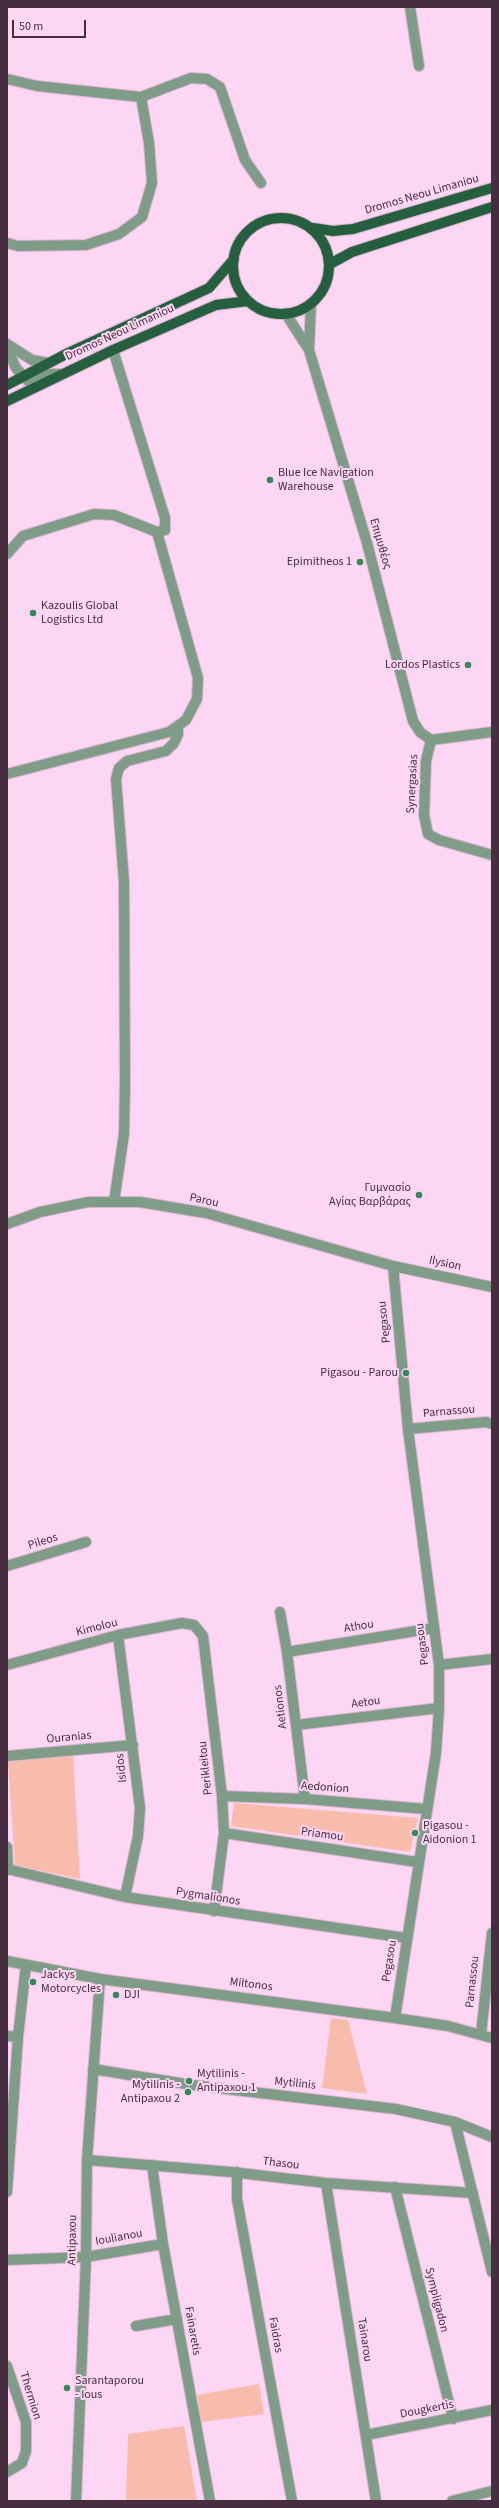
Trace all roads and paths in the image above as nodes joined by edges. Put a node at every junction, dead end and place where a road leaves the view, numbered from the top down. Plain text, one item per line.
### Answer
1 (410, 7) edge
2 (419, 66) dead end
3 (7, 79) edge
4 (141, 97) junction
5 (261, 182) dead end
6 (492, 188) edge
7 (492, 207) edge
8 (312, 228) junction
9 (7, 243) edge
10 (234, 260) junction
11 (330, 264) junction
12 (248, 301) junction
13 (311, 304) junction
14 (286, 314) junction
15 (8, 345) edge
16 (113, 350) junction
17 (309, 350) junction
18 (49, 363) junction
19 (62, 374) junction
20 (22, 377) junction
21 (7, 385) edge
22 (7, 401) edge
23 (157, 532) junction
24 (7, 554) edge
25 (178, 726) junction
26 (492, 732) edge
27 (431, 740) junction
28 (7, 774) edge
29 (492, 855) edge
30 (114, 1202) junction
31 (7, 1224) edge
32 (393, 1266) junction
33 (492, 1287) edge
34 (492, 1424) edge
35 (408, 1428) junction
36 (86, 1542) dead end
37 (7, 1566) edge
38 (280, 1612) dead end
39 (194, 1625) joint
40 (434, 1628) junction
41 (118, 1635) junction
42 (287, 1652) junction
43 (492, 1658) edge
44 (7, 1665) edge
45 (439, 1665) junction
46 (439, 1708) junction
47 (296, 1724) junction
48 (133, 1744) junction
49 (7, 1756) edge
50 (222, 1796) junction
51 (305, 1799) junction
52 (426, 1809) junction
53 (224, 1833) junction
54 (7, 1846) edge
55 (417, 1862) junction
56 (8, 1870) edge
57 (125, 1897) junction
58 (214, 1911) junction
59 (492, 1933) edge
60 (406, 1938) junction
61 (490, 1959) edge
62 (7, 1961) edge
63 (26, 1966) junction
64 (100, 1979) junction
65 (395, 2018) junction
66 (481, 2034) junction
67 (7, 2036) edge
68 (18, 2037) junction
69 (492, 2038) edge
70 (92, 2070) junction
71 (455, 2122) junction
72 (492, 2137) edge
73 (87, 2160) junction
74 (152, 2165) junction
75 (237, 2172) junction
76 (326, 2183) junction
77 (395, 2187) junction
78 (7, 2192) edge
79 (473, 2193) junction
80 (163, 2244) junction
81 (86, 2257) junction
82 (7, 2260) edge
83 (492, 2272) edge
84 (177, 2319) junction
85 (136, 2326) dead end
86 (7, 2366) edge
87 (492, 2410) edge
88 (453, 2419) junction
89 (366, 2435) junction
90 (7, 2472) edge
91 (492, 2491) edge
92 (76, 2501) edge
93 (210, 2501) edge
94 (292, 2501) edge
95 (376, 2501) edge
96 (452, 2501) edge

1 - 2 street
3 - 4 street
4 - 5 street
4 - 9 street
6 - 8 main road, Dromos Neou Limaniou
7 - 11 main road
8 - 10 main road
8 - 11 main road
10 - 12 main road
10 - 18 main road, Dromos Neou Limaniou
11 - 13 main road
12 - 14 main road
12 - 16 main road, Dromos Neou Limaniou
13 - 14 main road
13 - 17 street
14 - 17 street
15 - 18 street
15 - 20 street
16 - 19 main road, Dromos Neou Limaniou
16 - 23 street
17 - 27 street, Επιμυθέος
18 - 20 main road, Dromos Neou Limaniou
19 - 20 street
19 - 22 main road, Dromos Neou Limaniou
20 - 21 main road, Dromos Neou Limaniou
23 - 24 street
23 - 25 street
25 - 28 street
25 - 30 street
26 - 27 street
27 - 29 street, Synergasias
30 - 31 street, Parou
30 - 32 street, Parou
32 - 33 street, Ilysion
32 - 35 street, Pegasou
34 - 35 street, Parnassou
35 - 40 street, Pegasou
36 - 37 street, Pileos
38 - 42 street, Aetionos
39 - 41 street, Kimolou
39 - 50 street, Perikleitou
40 - 42 street, Athou
40 - 45 street, Pegasou
41 - 44 street, Kimolou
41 - 48 street, Isidos
42 - 47 street, Aetionos
43 - 45 street
45 - 46 street, Pegasou
46 - 47 street, Aetou
46 - 52 street, Pegasou
47 - 51 street, Aetionos
48 - 49 street, Ouranias
48 - 57 street, Isidos
50 - 51 street, Aedonion
50 - 53 street, Perikleitou
51 - 52 street, Aedonion
52 - 55 street, Pegasou
53 - 55 street, Priamou
53 - 58 street, Perikleitou
54 - 56 street
55 - 60 street, Pegasou
56 - 57 street, Pygmalionos
57 - 58 street, Pygmalionos
58 - 60 street, Pygmalionos
59 - 61 street, Parnassou
60 - 65 street, Pegasou
61 - 66 street, Parnassou
62 - 63 street, Miltonos
63 - 64 street, Miltonos
63 - 68 street
64 - 65 street, Miltonos
64 - 70 street, Antipaxou
65 - 66 street, Miltonos
66 - 69 street, Miltonos
67 - 68 street
68 - 78 street
70 - 71 street, Mytilinis
70 - 73 street, Antipaxou
71 - 72 street, Mytilinis
71 - 79 street
73 - 74 street, Thasou
73 - 81 street, Antipaxou
74 - 75 street, Thasou
74 - 80 street, Fainaretis
75 - 76 street, Thasou
75 - 94 street, Faidras
76 - 77 street, Thasou
76 - 89 street, Tainarou
77 - 79 street, Thasou
77 - 88 street, Sympligadon
79 - 83 street
80 - 81 street, Ioulianou
80 - 84 street, Fainaretis
81 - 82 street, Ioulianou
81 - 92 street, Antipaxou
84 - 85 street
84 - 93 street, Fainaretis
86 - 90 street, Thermion
87 - 88 street, Dougkertis
88 - 89 street, Dougkertis
89 - 95 street, Tainarou
91 - 96 street

